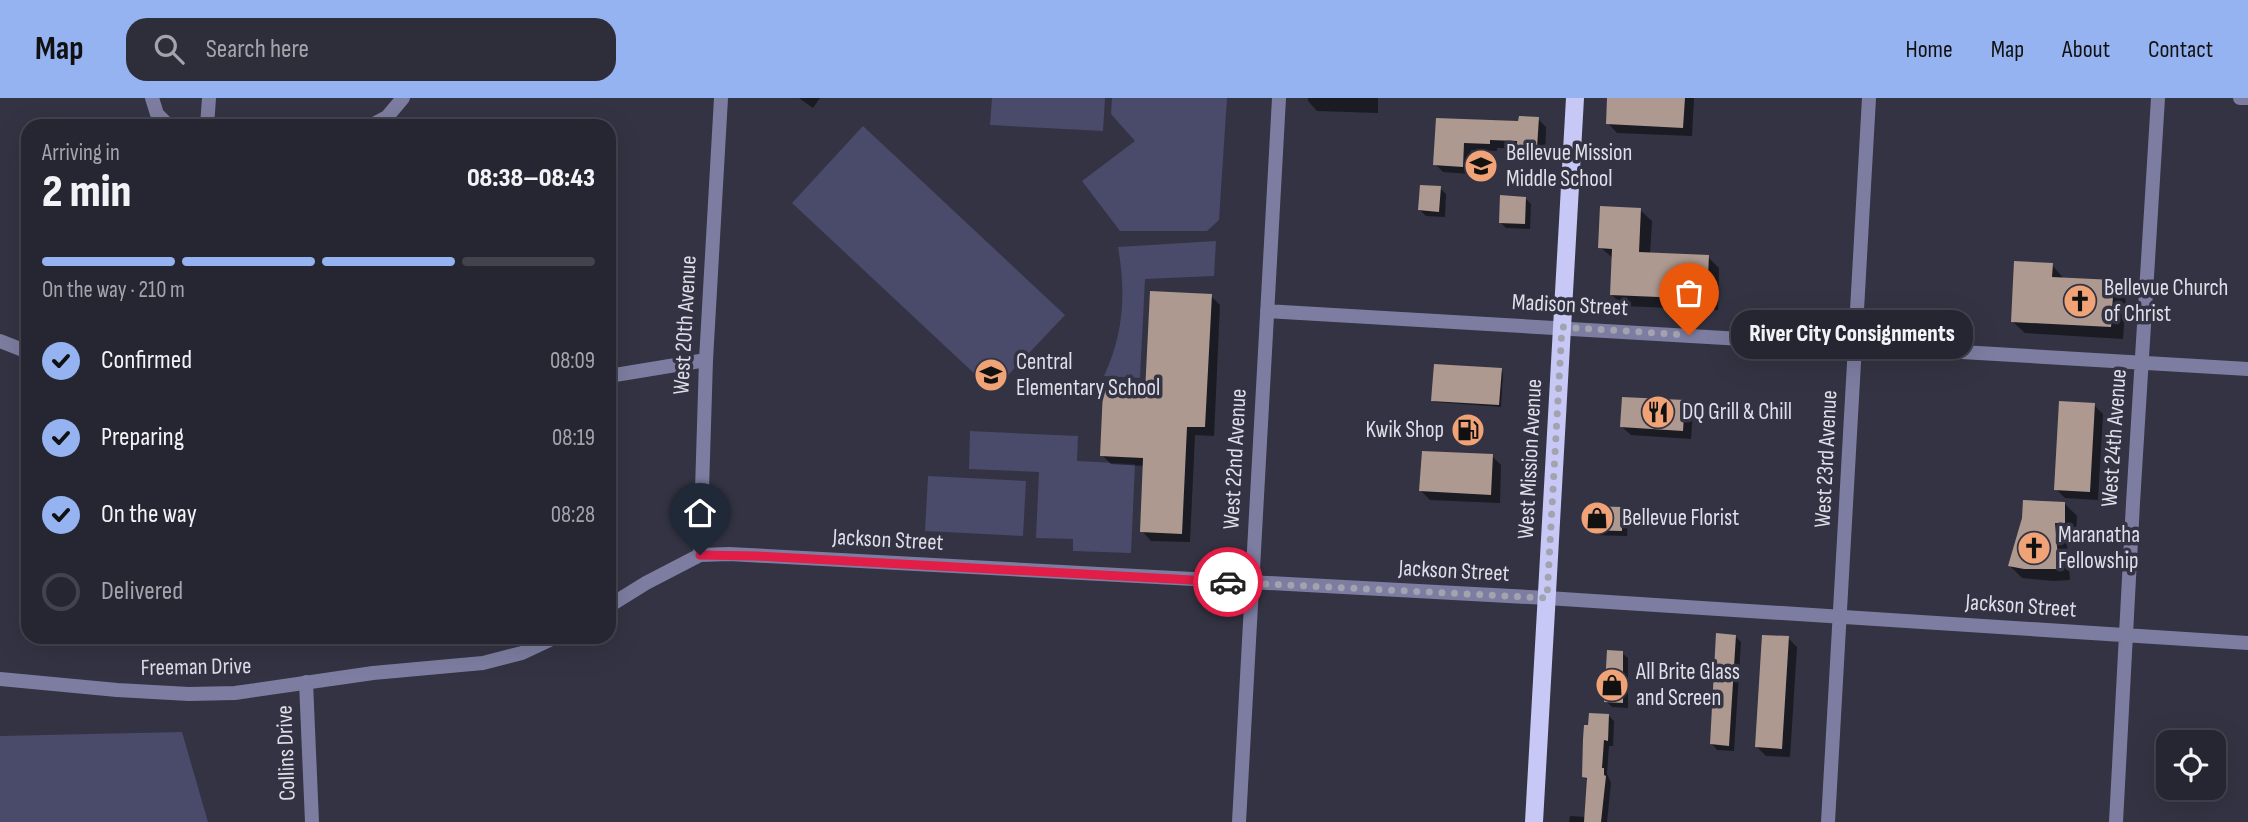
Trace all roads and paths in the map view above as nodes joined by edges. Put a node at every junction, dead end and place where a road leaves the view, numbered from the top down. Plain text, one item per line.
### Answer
1 (152, 98) edge
2 (209, 98) edge
3 (403, 98) edge
4 (721, 98) edge
5 (1279, 98) edge
6 (1575, 98) edge
7 (1869, 98) edge
8 (2158, 98) edge
9 (2240, 98) edge
10 (2248, 99) edge
11 (162, 119) edge
12 (208, 119) edge
13 (383, 119) edge
14 (1267, 311) junction
15 (1562, 327) junction
16 (0, 341) edge
17 (1856, 344) junction
18 (21, 349) edge
19 (706, 360) junction
20 (2142, 362) junction
21 (2248, 369) edge
22 (616, 375) edge
23 (700, 555) junction
24 (1251, 583) junction
25 (1547, 598) junction
26 (616, 602) edge
27 (1839, 617) junction
28 (2126, 637) junction
29 (2248, 643) edge
30 (541, 644) edge
31 (0, 679) edge
32 (306, 682) junction
33 (312, 822) edge
34 (1239, 822) edge
35 (1534, 822) edge
36 (1828, 822) edge
37 (2116, 822) edge

1 - 11 street
2 - 12 street
3 - 13 street
4 - 19 street, West 20th Avenue
5 - 14 street, West 22nd Avenue
6 - 15 main road, West Mission Avenue
7 - 17 street, West 23rd Avenue
8 - 20 street, West 24th Avenue
9 - 10 street
14 - 15 street, Madison Street
14 - 24 street, West 22nd Avenue
15 - 17 street, Madison Street
15 - 25 main road, West Mission Avenue
16 - 18 street
17 - 20 street, Madison Street
17 - 27 street, West 23rd Avenue
19 - 22 street
19 - 23 street, West 20th Avenue
20 - 21 street, Madison Street
20 - 28 street, West 24th Avenue
23 - 24 street, Jackson Street
23 - 26 street
24 - 25 street, Jackson Street
24 - 34 street, West 22nd Avenue
25 - 27 street, Jackson Street
25 - 35 main road, West Mission Avenue
27 - 28 street, Jackson Street
27 - 36 street, West 23rd Avenue
28 - 29 street, Jackson Street
28 - 37 street, West 24th Avenue
30 - 32 street, Freeman Drive
31 - 32 street, Freeman Drive
32 - 33 street, Collins Drive

